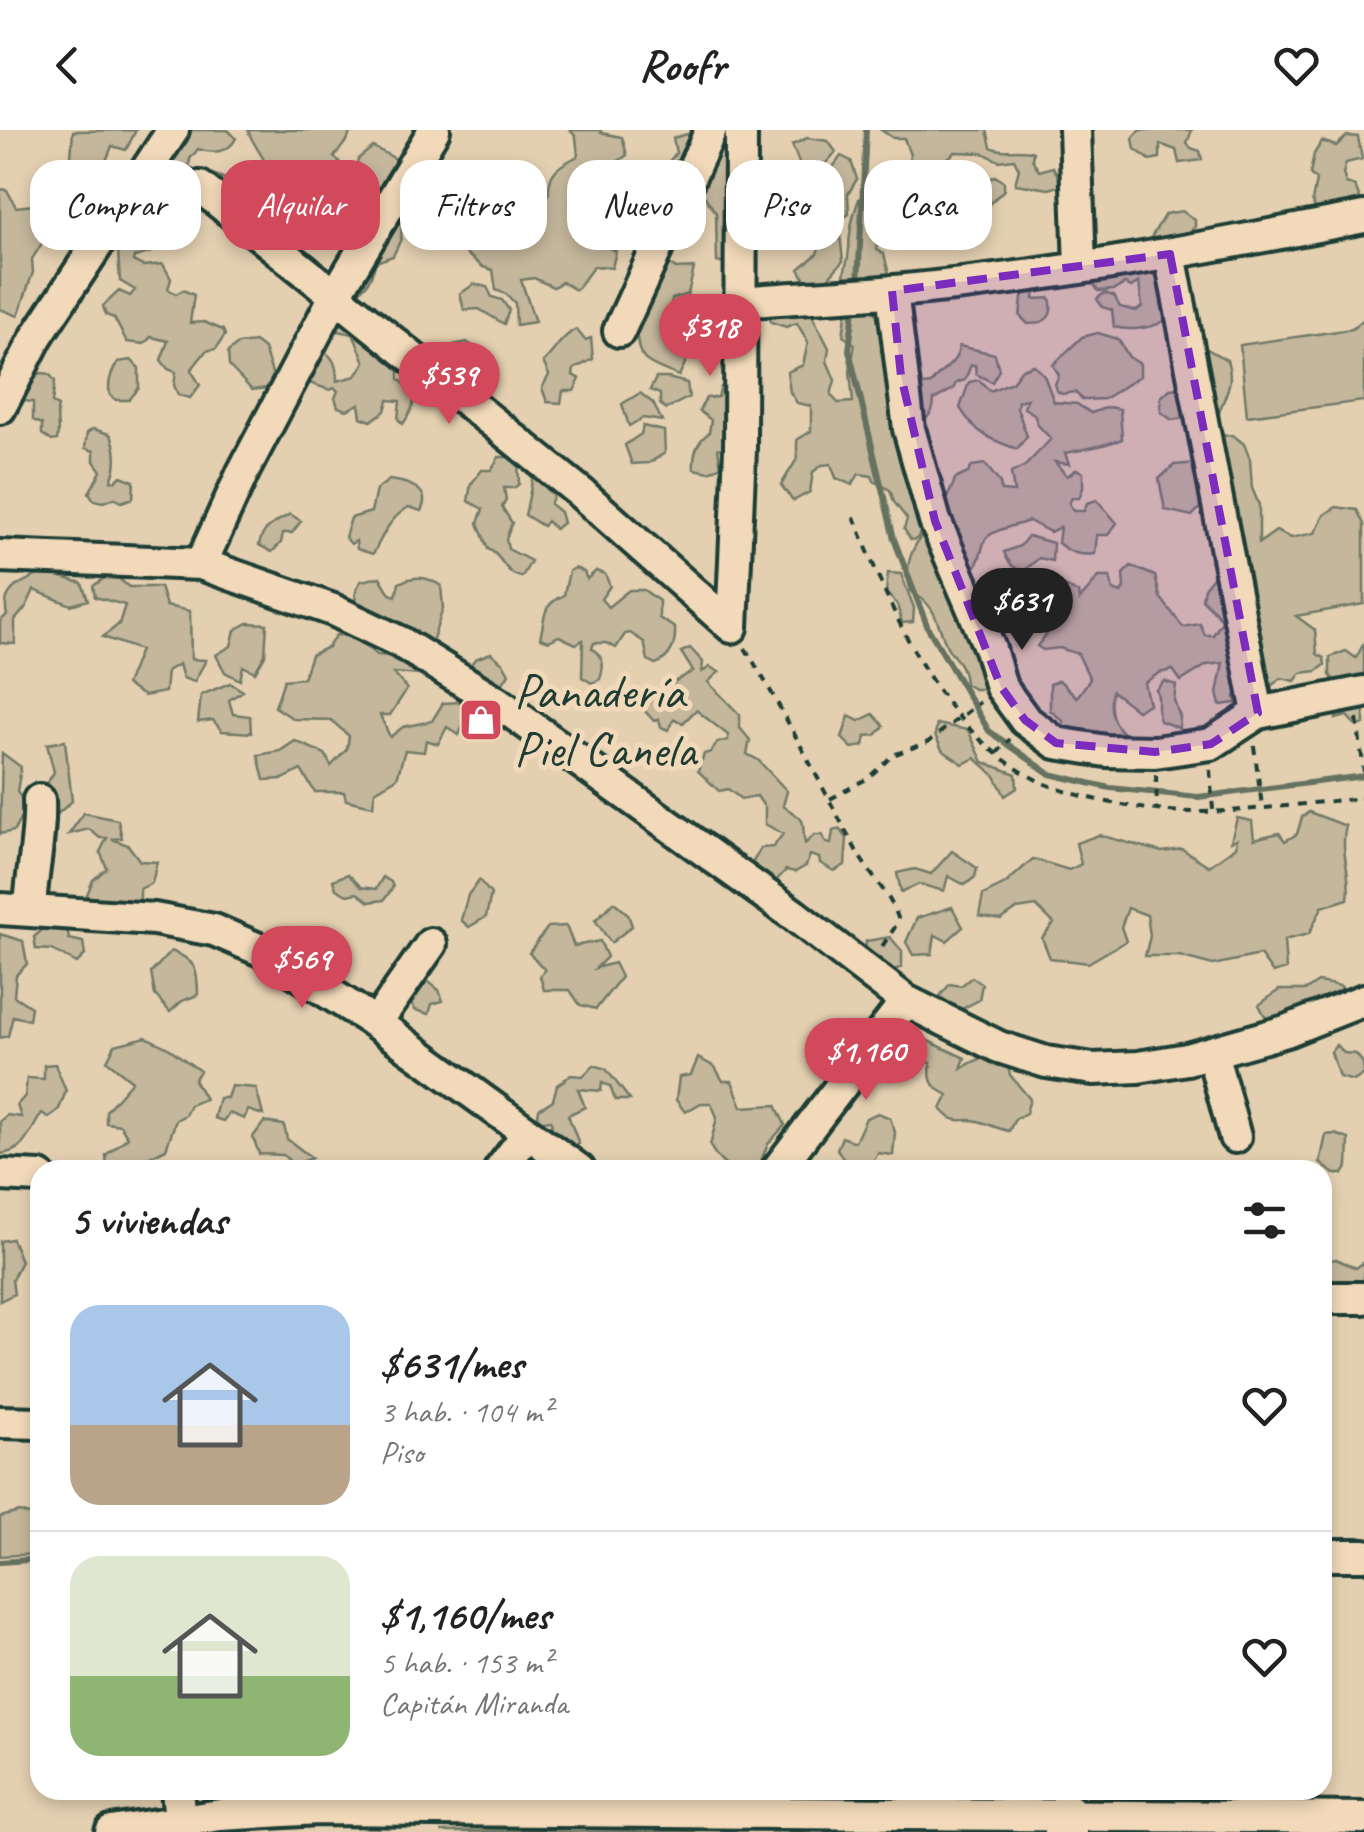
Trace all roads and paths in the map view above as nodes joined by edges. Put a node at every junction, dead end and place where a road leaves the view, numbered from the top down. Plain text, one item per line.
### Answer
1 (173, 130) edge
2 (434, 130) edge
3 (711, 130) edge
4 (741, 130) edge
5 (1074, 130) edge
6 (201, 189) edge
7 (1364, 217) edge
8 (1170, 254) junction
9 (1080, 267) junction
10 (882, 292) junction
11 (335, 296) junction
12 (742, 302) junction
13 (619, 331) dead end
14 (0, 408) edge
15 (854, 517) dead end
16 (0, 556) edge
17 (201, 564) junction
18 (732, 626) junction
19 (987, 698) dead end
20 (1360, 706) edge
21 (1258, 713) junction
22 (962, 718) junction
23 (1003, 747) dead end
24 (1256, 752) dead end
25 (996, 754) junction
26 (1210, 771) dead end
27 (1156, 772) dead end
28 (1364, 772) edge
29 (1364, 798) edge
30 (830, 799) junction
31 (39, 800) dead end
32 (1262, 807) junction
33 (1157, 810) junction
34 (1213, 810) junction
35 (15, 910) edge
36 (431, 944) dead end
37 (865, 969) junction
38 (906, 1000) junction
39 (1364, 1000) edge
40 (376, 1023) junction
41 (1212, 1052) junction
42 (528, 1133) junction
43 (1235, 1136) dead end
44 (508, 1160) edge
45 (566, 1160) edge
46 (785, 1160) edge
47 (0, 1175) edge
48 (30, 1176) edge
49 (1332, 1298) edge
50 (1364, 1298) edge
51 (0, 1422) edge
52 (30, 1423) edge
53 (1332, 1555) edge
54 (1364, 1555) edge
55 (178, 1800) edge
56 (308, 1800) edge
57 (428, 1800) edge
58 (726, 1816) edge
59 (1364, 1818) edge
60 (180, 1821) junction
61 (1066, 1824) edge
62 (111, 1832) edge

1 - 14 street
2 - 11 street
3 - 13 street
4 - 12 street
5 - 9 street
6 - 11 street
7 - 8 street
8 - 9 street
8 - 21 street
9 - 10 street
10 - 12 street
10 - 21 street
11 - 17 street
11 - 18 street
12 - 18 street
15 - 22 path
16 - 17 street
17 - 37 street
18 - 30 path
19 - 22 path
20 - 21 street
20 - 28 path
22 - 25 path
22 - 30 path
23 - 25 path
24 - 32 path
25 - 33 path
26 - 34 path
27 - 33 path
29 - 32 path
30 - 37 path
31 - 35 street
32 - 34 path
33 - 34 path
35 - 40 street
36 - 40 street
37 - 38 street
38 - 41 street
38 - 46 street
39 - 41 street
40 - 42 street
41 - 43 street
42 - 44 street
42 - 45 street
47 - 48 street
49 - 50 street
51 - 52 street
53 - 54 street
55 - 60 street
56 - 60 street
57 - 58 street
58 - 61 street
59 - 61 street
60 - 62 street

